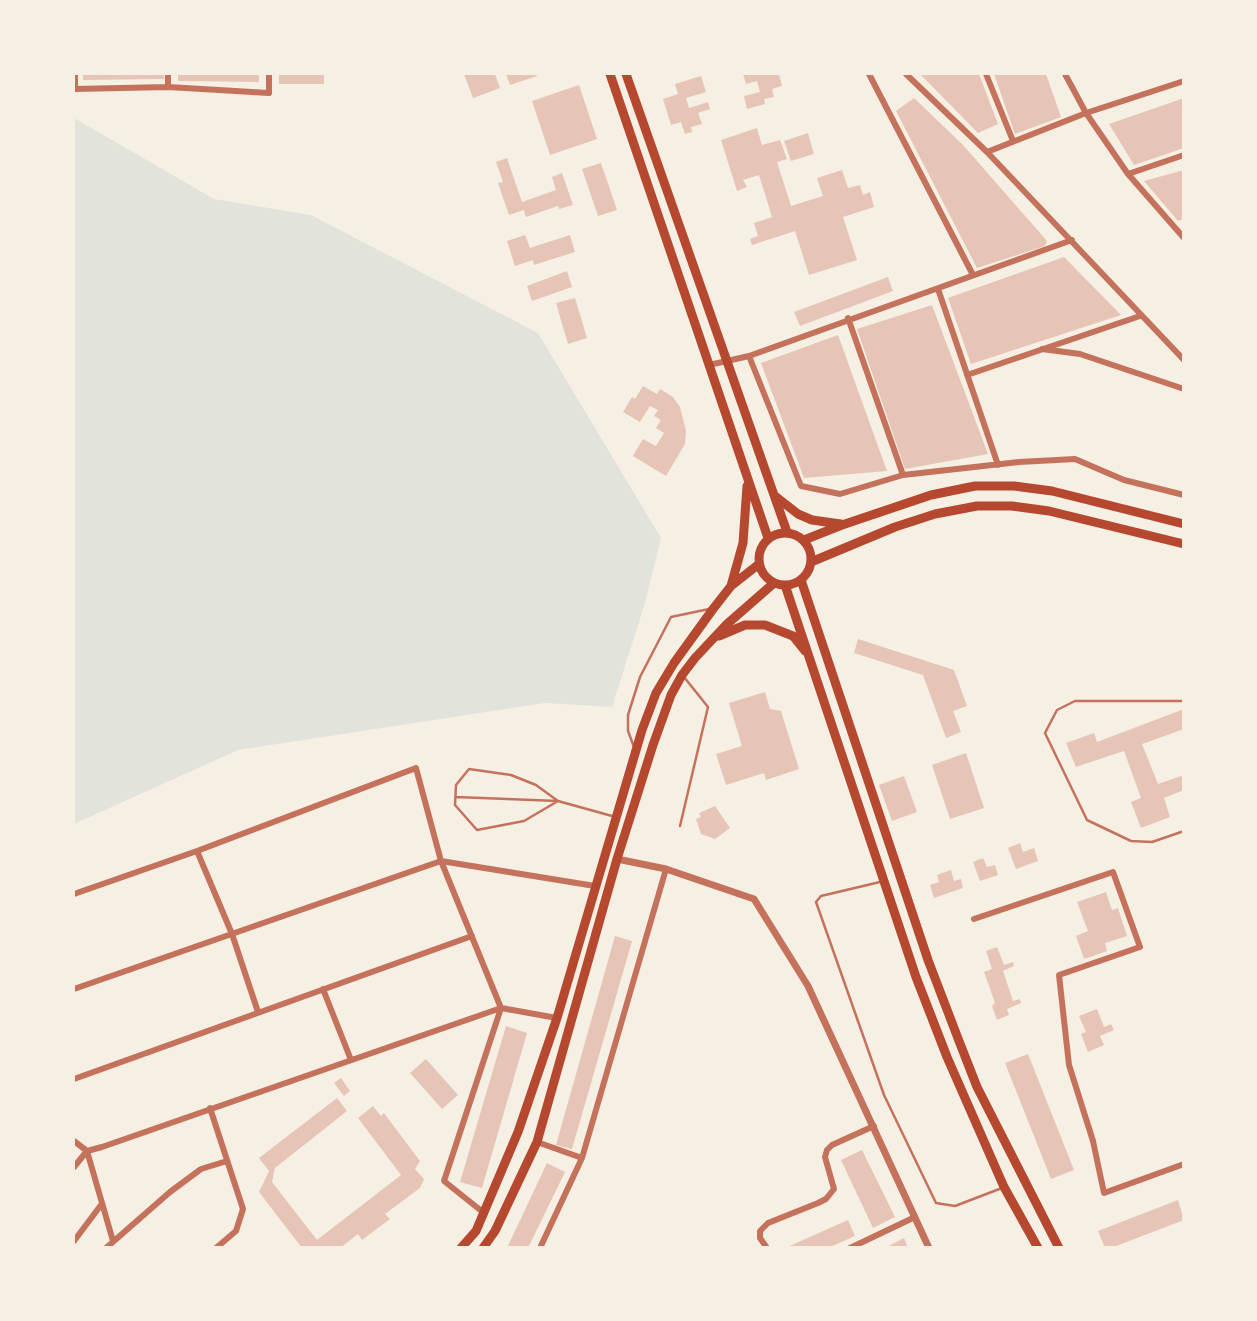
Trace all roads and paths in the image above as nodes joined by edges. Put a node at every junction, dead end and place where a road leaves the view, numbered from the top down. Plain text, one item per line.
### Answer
1 (75, 74) edge
2 (168, 74) edge
3 (269, 74) edge
4 (610, 74) edge
5 (626, 74) edge
6 (869, 74) edge
7 (906, 74) edge
8 (986, 74) edge
9 (1065, 74) edge
10 (1184, 81) edge
11 (168, 87) junction
12 (1086, 113) junction
13 (1013, 141) junction
14 (987, 152) junction
15 (1184, 155) edge
16 (1128, 174) junction
17 (1184, 225) edge
18 (1175, 228) junction
19 (1184, 238) edge
20 (1072, 240) junction
21 (973, 275) junction
22 (938, 289) junction
23 (1140, 316) junction
24 (848, 318) junction
25 (1040, 349) junction
26 (748, 356) junction
27 (1184, 360) edge
28 (725, 361) junction
29 (709, 365) junction
30 (967, 375) junction
31 (1184, 390) edge
32 (998, 465) junction
33 (903, 475) junction
34 (747, 477) junction
35 (774, 495) junction
36 (1184, 495) edge
37 (1184, 524) edge
38 (842, 525) junction
39 (787, 532) junction
40 (768, 538) junction
41 (804, 540) junction
42 (1184, 544) edge
43 (811, 562) junction
44 (759, 564) junction
45 (801, 580) junction
46 (774, 583) junction
47 (785, 585) junction
48 (731, 586) junction
49 (713, 609) junction
50 (717, 637) junction
51 (811, 658) junction
52 (682, 675) junction
53 (1184, 701) edge
54 (636, 751) junction
55 (455, 797) junction
56 (558, 800) junction
57 (617, 817) junction
58 (680, 826) dead end
59 (1184, 831) edge
60 (197, 851) junction
61 (617, 859) junction
62 (441, 860) junction
63 (666, 869) junction
64 (883, 881) junction
65 (595, 886) junction
66 (74, 894) edge
67 (974, 919) dead end
68 (232, 933) junction
69 (472, 936) junction
70 (74, 989) edge
71 (323, 989) junction
72 (501, 1007) junction
73 (258, 1012) junction
74 (557, 1018) junction
75 (351, 1060) junction
76 (74, 1079) edge
77 (211, 1108) junction
78 (874, 1126) junction
79 (74, 1141) edge
80 (537, 1142) junction
81 (88, 1151) junction
82 (582, 1158) junction
83 (227, 1161) junction
84 (1184, 1164) edge
85 (74, 1167) edge
86 (1004, 1187) junction
87 (101, 1205) junction
88 (484, 1213) junction
89 (915, 1217) junction
90 (74, 1241) edge
91 (113, 1241) junction
92 (106, 1248) edge
93 (216, 1248) edge
94 (461, 1248) edge
95 (483, 1248) edge
96 (540, 1248) edge
97 (767, 1248) edge
98 (850, 1248) edge
99 (929, 1248) edge
100 (1038, 1248) edge
101 (1059, 1248) edge

1 - 11 street
2 - 11 street
3 - 11 street
4 - 29 main road
5 - 28 main road
6 - 21 street
7 - 14 street
8 - 13 street
9 - 12 street
10 - 12 street
12 - 13 street
12 - 16 street
13 - 14 street
14 - 20 street
15 - 16 street
16 - 18 street
17 - 18 street
18 - 19 street
20 - 21 street
20 - 23 street
21 - 22 street
22 - 24 street
22 - 30 street
23 - 25 street
23 - 27 street
24 - 26 street
24 - 33 street
25 - 30 street
25 - 31 street
26 - 28 street
26 - 33 street
28 - 29 street
28 - 35 main road
29 - 34 main road
30 - 32 street
32 - 33 street
32 - 36 street
34 - 40 main road
34 - 48 main road
35 - 38 main road
35 - 39 main road
37 - 38 main road
38 - 41 main road
39 - 40 main road
39 - 41 main road
40 - 44 main road
41 - 43 main road
42 - 43 main road
43 - 45 main road
44 - 46 main road
44 - 48 main road
45 - 47 main road
45 - 101 main road
46 - 47 main road
46 - 50 main road
47 - 51 main road
48 - 49 main road
49 - 54 main road
49 - 54 lane
50 - 51 main road
50 - 52 main road
51 - 64 main road
52 - 58 lane
52 - 61 main road
53 - 59 lane
54 - 57 main road
55 - 56 lane
55 - 56 lane
55 - 56 lane
56 - 57 lane
57 - 65 main road
60 - 62 street
60 - 66 street
60 - 68 street
61 - 63 street
61 - 80 main road
62 - 65 street
62 - 68 street
62 - 69 street
63 - 78 street
63 - 82 street
64 - 86 main road
64 - 86 lane
65 - 74 main road
67 - 84 street
68 - 70 street
68 - 73 street
69 - 71 street
69 - 72 street
71 - 73 street
71 - 75 street
72 - 74 street
72 - 75 street
72 - 88 street
73 - 76 street
74 - 88 main road
75 - 77 street
77 - 81 street
77 - 83 street
78 - 89 street
78 - 97 street
79 - 81 street
80 - 82 street
80 - 95 main road
81 - 85 street
81 - 87 street
82 - 96 street
83 - 91 street
83 - 93 street
86 - 100 main road
87 - 90 street
87 - 91 street
88 - 94 main road
89 - 98 street
89 - 99 street
91 - 92 street

